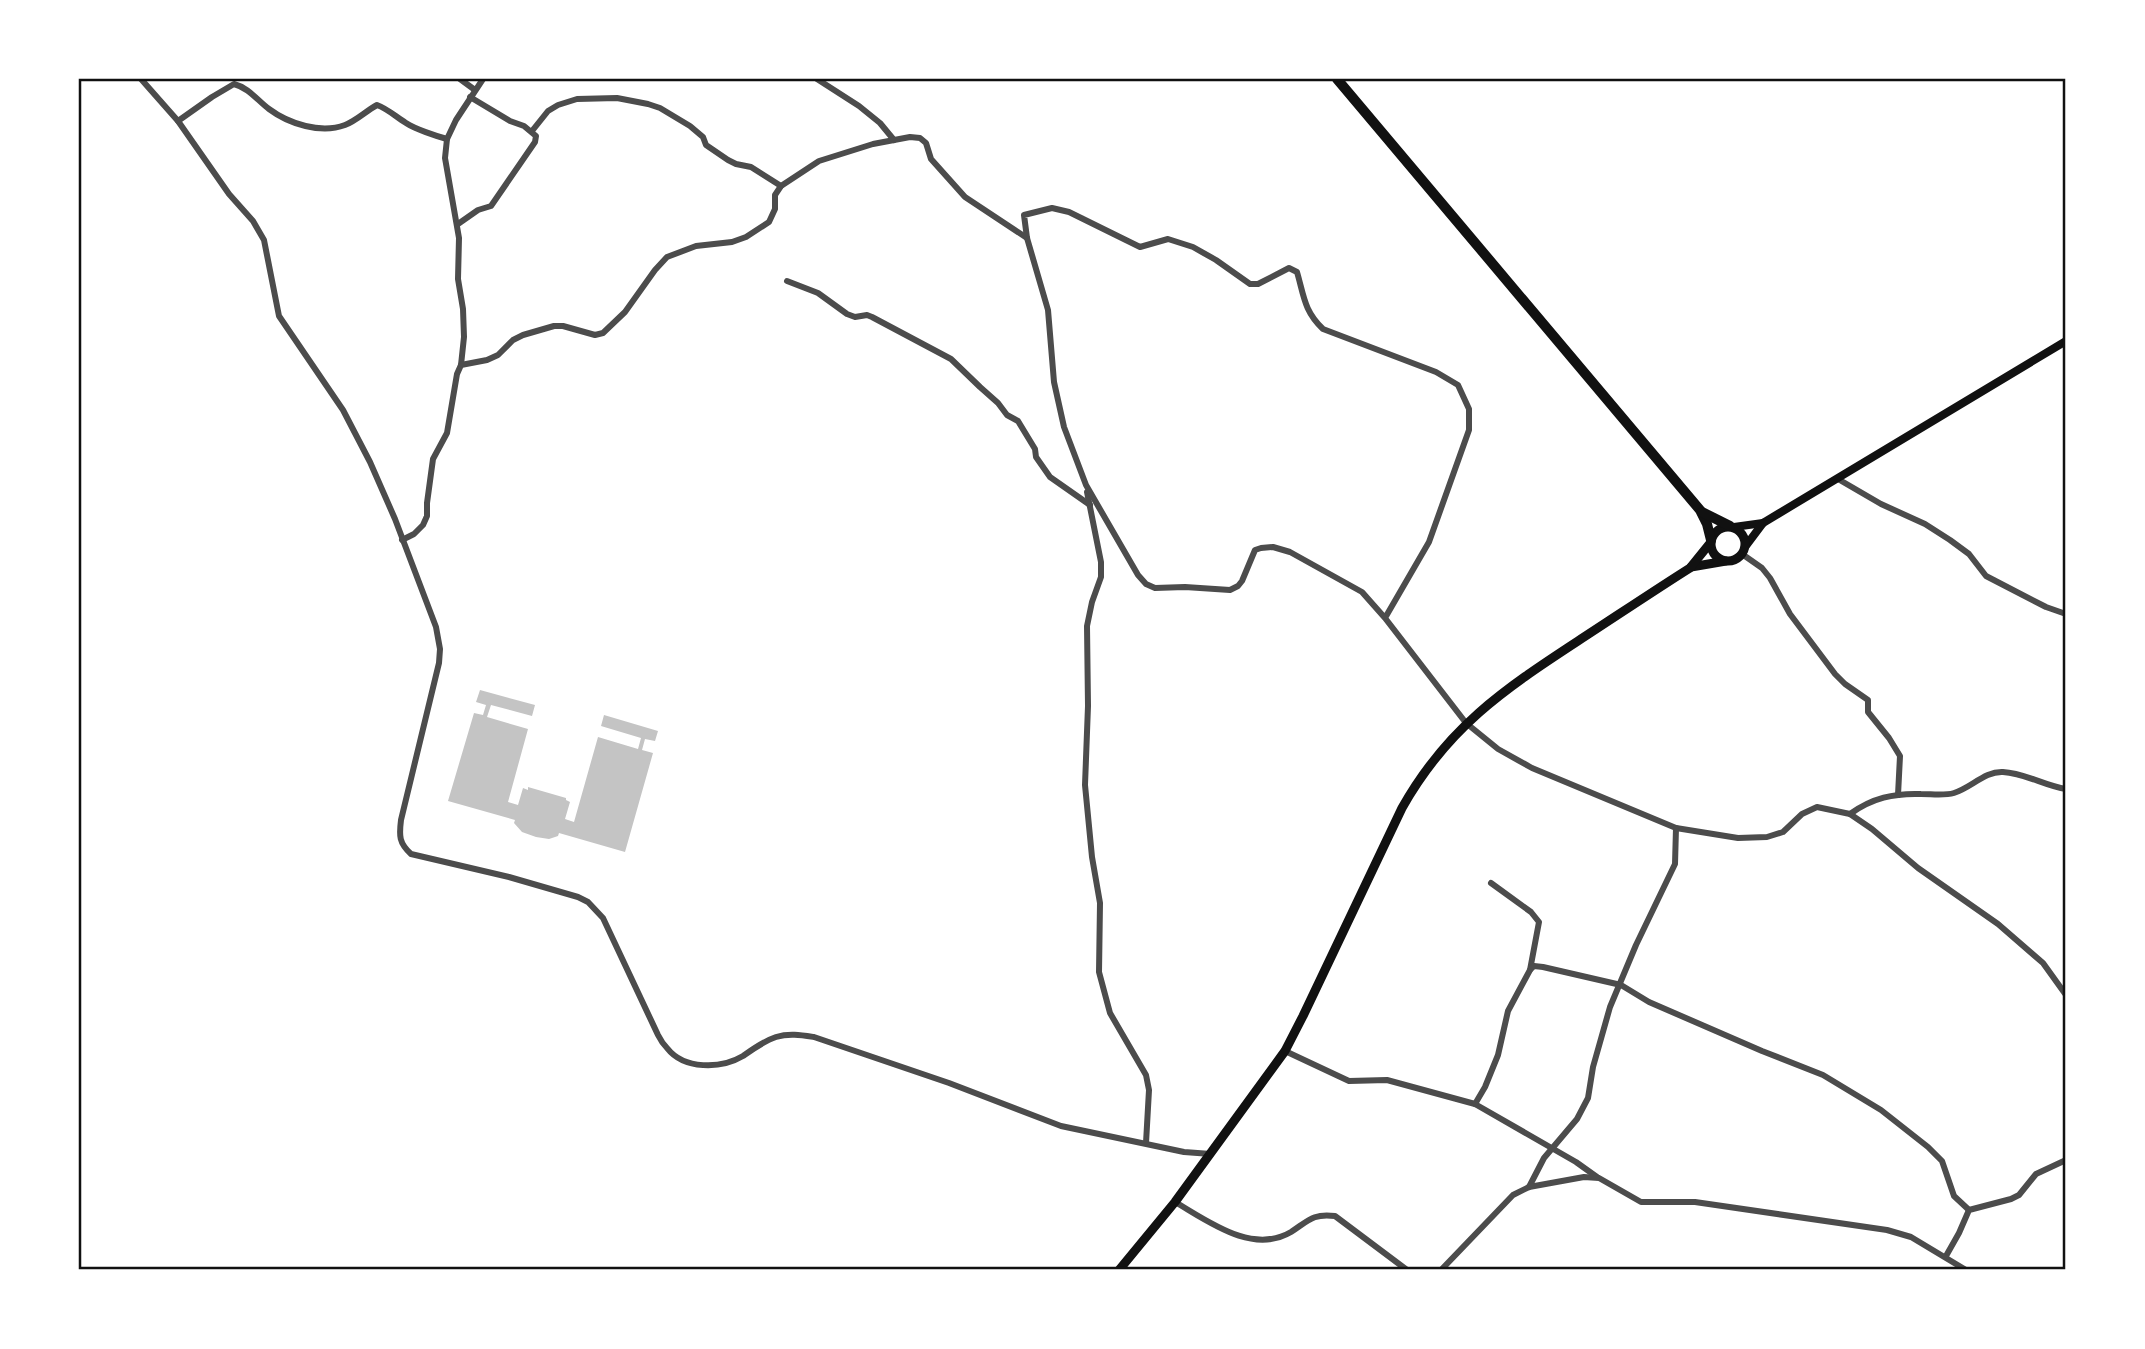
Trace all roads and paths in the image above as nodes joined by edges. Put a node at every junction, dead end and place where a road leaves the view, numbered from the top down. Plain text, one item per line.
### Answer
1 (141, 79) edge
2 (230, 79) edge
3 (460, 79) edge
4 (483, 79) edge
5 (817, 79) edge
6 (1337, 79) edge
7 (229, 87) junction
8 (475, 90) junction
9 (470, 97) junction
10 (178, 121) junction
11 (533, 131) junction
12 (447, 139) junction
13 (894, 140) junction
14 (781, 187) junction
15 (458, 224) junction
16 (1027, 238) junction
17 (787, 281) dead end
18 (2066, 341) edge
19 (461, 365) junction
20 (1838, 479) junction
21 (1086, 485) junction
22 (1090, 505) junction
23 (1700, 510) junction
24 (1763, 523) junction
25 (1732, 527) junction
26 (402, 540) junction
27 (1711, 541) junction
28 (1743, 551) junction
29 (1726, 561) junction
30 (1690, 568) junction
31 (2066, 614) edge
32 (1385, 618) junction
33 (1466, 723) junction
34 (2066, 789) edge
35 (1898, 794) junction
36 (1850, 814) junction
37 (1676, 828) junction
38 (1491, 883) dead end
39 (1530, 970) junction
40 (1620, 985) junction
41 (2066, 995) edge
42 (1285, 1051) junction
43 (1475, 1104) junction
44 (1146, 1143) junction
45 (1551, 1148) junction
46 (1211, 1154) junction
47 (2066, 1160) edge
48 (1599, 1178) junction
49 (1529, 1187) junction
50 (1175, 1202) junction
51 (1969, 1210) junction
52 (1946, 1256) junction
53 (1119, 1270) edge
54 (1407, 1270) edge
55 (1441, 1270) edge
56 (1966, 1270) edge

1 - 10 street
2 - 7 street
3 - 8 street
4 - 8 street
5 - 13 street
6 - 23 highway
7 - 10 street
7 - 12 street
8 - 9 street
9 - 11 street
9 - 12 street
10 - 26 street
11 - 14 street
11 - 15 street
12 - 15 street
13 - 14 street
13 - 16 street
14 - 19 street
15 - 19 street
16 - 21 street
16 - 32 street
17 - 22 street
18 - 20 main road
19 - 26 street
20 - 24 main road
20 - 31 street
21 - 22 street
21 - 32 street
22 - 44 street
23 - 25 highway
23 - 27 highway
24 - 25 main road
24 - 28 main road
25 - 27 main road
25 - 28 main road
26 - 44 street
27 - 29 main road
27 - 30 main road
28 - 29 main road
28 - 35 street
29 - 30 main road
30 - 33 main road
32 - 33 street
33 - 37 street
33 - 42 main road
34 - 35 street
35 - 36 street
36 - 37 street
36 - 41 street
37 - 40 street
38 - 39 street
39 - 40 street
39 - 43 street
40 - 45 street
40 - 51 street
42 - 43 street
42 - 46 main road
43 - 45 street
44 - 46 street
45 - 48 street
45 - 49 street
46 - 50 main road
47 - 51 street
48 - 49 street
48 - 52 street
49 - 55 street
50 - 53 main road
50 - 54 street
51 - 52 street
52 - 56 street

